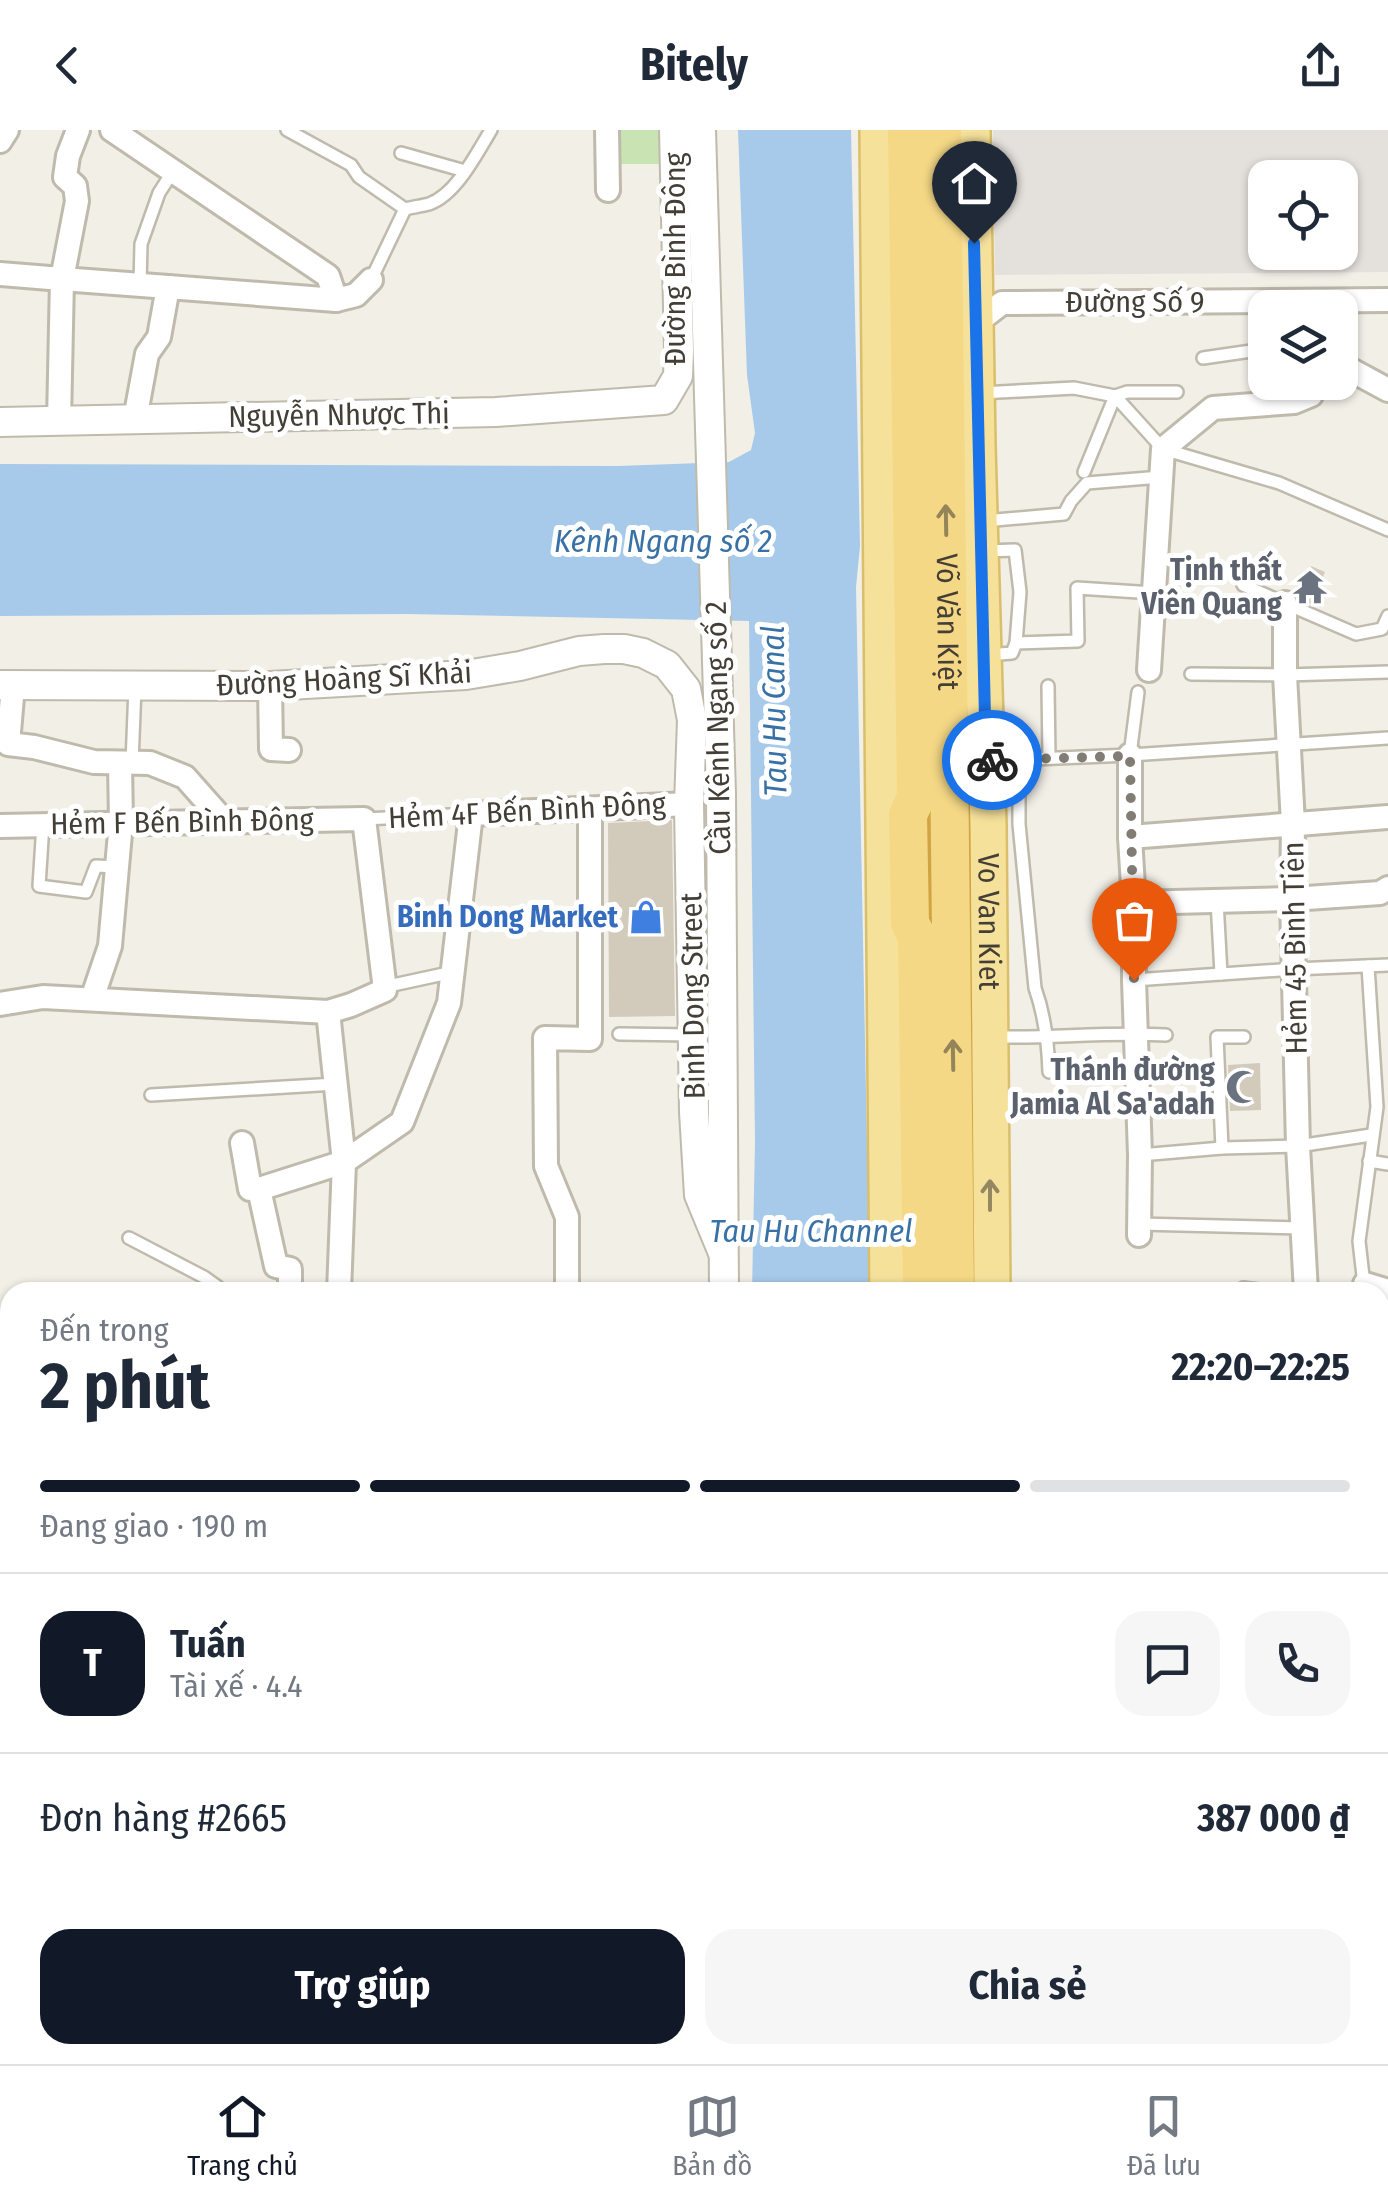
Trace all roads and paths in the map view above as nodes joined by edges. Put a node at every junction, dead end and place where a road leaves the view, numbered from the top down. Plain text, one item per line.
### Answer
1 (7, 130) edge
2 (78, 130) edge
3 (112, 130) edge
4 (287, 130) edge
5 (490, 130) edge
6 (607, 130) edge
7 (674, 130) edge
8 (701, 130) edge
9 (878, 130) edge
10 (891, 130) edge
11 (907, 130) edge
12 (942, 130) edge
13 (972, 130) edge
14 (144, 139) edge
15 (0, 141) edge
16 (401, 154) dead end
17 (173, 171) junction
18 (464, 171) junction
19 (608, 190) dead end
20 (405, 208) junction
21 (0, 274) edge
22 (62, 279) junction
23 (372, 280) joint
24 (140, 285) junction
25 (168, 287) junction
26 (336, 300) junction
27 (1388, 300) edge
28 (984, 302) junction
29 (1248, 351) edge
30 (1203, 358) dead end
31 (1358, 374) edge
32 (671, 388) joint
33 (1388, 390) edge
34 (1177, 392) dead end
35 (976, 393) junction
36 (1115, 396) junction
37 (1299, 400) edge
38 (136, 419) junction
39 (59, 421) junction
40 (0, 422) edge
41 (1163, 449) junction
42 (1084, 472) dead end
43 (1161, 477) junction
44 (1388, 530) edge
45 (980, 536) junction
46 (1243, 585) dead end
47 (1154, 593) junction
48 (1285, 603) junction
49 (1388, 616) edge
50 (1000, 649) junction
51 (1149, 670) dead end
52 (1388, 672) edge
53 (1191, 674) dead end
54 (1285, 675) junction
55 (678, 676) joint
56 (6, 685) edge
57 (135, 685) junction
58 (270, 686) junction
59 (1048, 686) dead end
60 (1138, 692) dead end
61 (1388, 738) edge
62 (4, 743) edge
63 (1290, 744) junction
64 (289, 750) dead end
65 (1130, 756) junction
66 (1049, 758) junction
67 (1002, 760) junction
68 (126, 763) junction
69 (690, 804) junction
70 (590, 809) junction
71 (471, 814) junction
72 (908, 815) junction
73 (364, 818) junction
74 (1388, 818) edge
75 (224, 820) junction
76 (121, 822) junction
77 (44, 824) junction
78 (1293, 824) junction
79 (0, 826) edge
80 (1130, 837) junction
81 (117, 867) junction
82 (1384, 891) edge
83 (1292, 900) junction
84 (1218, 901) junction
85 (1134, 903) junction
86 (910, 923) junction
87 (1388, 965) edge
88 (1368, 966) junction
89 (1294, 969) junction
90 (453, 972) junction
91 (1220, 974) junction
92 (1134, 980) junction
93 (385, 990) junction
94 (92, 999) junction
95 (0, 1004) edge
96 (328, 1012) junction
97 (619, 1034) dead end
98 (1136, 1034) junction
99 (694, 1035) junction
100 (1166, 1035) dead end
101 (1244, 1036) dead end
102 (990, 1037) junction
103 (1048, 1038) junction
104 (1049, 1072) dead end
105 (336, 1084) junction
106 (151, 1096) dead end
107 (1382, 1108) edge
108 (1372, 1135) junction
109 (242, 1143) dead end
110 (1298, 1146) junction
111 (1222, 1148) junction
112 (1140, 1156) junction
113 (1369, 1161) junction
114 (344, 1162) junction
115 (1388, 1164) edge
116 (259, 1189) junction
117 (723, 1207) joint
118 (1303, 1228) junction
119 (1139, 1230) joint
120 (129, 1238) dead end
121 (724, 1253) junction
122 (210, 1282) edge
123 (290, 1282) edge
124 (339, 1282) edge
125 (567, 1282) edge
126 (724, 1282) edge
127 (888, 1282) edge
128 (906, 1282) edge
129 (922, 1282) edge
130 (956, 1282) edge
131 (992, 1282) edge
132 (1306, 1282) edge
133 (1361, 1282) edge

1 - 15 street
2 - 22 street
3 - 14 street
4 - 20 lane
5 - 18 lane
6 - 19 street
7 - 32 street, Đường Bình Đông
8 - 117 street, Cầu Kênh Ngang số 2
9 - 127 main road
10 - 72 main road, Võ Văn Kiệt
11 - 72 highway, Võ Văn Kiệt
130 -> 12 highway, Võ Văn Kiệt
13 - 28 main road, Vo Van Kiet
14 - 17 street
16 - 18 lane
17 - 24 lane
17 - 26 street
18 - 20 lane
20 - 23 lane
21 - 22 street
22 - 24 street
22 - 39 street
23 - 26 street
24 - 25 street
25 - 26 street
25 - 38 street
27 - 28 street, Đường Số 9
28 - 35 main road, Vo Van Kiet
29 - 30 lane
31 - 33 street
32 - 38 street, Nguyễn Nhược Thị
34 - 36 lane
35 - 36 lane
35 - 45 main road, Vo Van Kiet
36 - 41 lane
36 - 42 lane
37 - 41 street
38 - 39 street, Nguyễn Nhược Thị
39 - 40 street, Nguyễn Nhược Thị
41 - 43 street
41 - 44 lane
43 - 45 lane
43 - 47 street
45 - 50 main road, Vo Van Kiet
46 - 48 lane
47 - 50 lane
47 - 51 street
48 - 49 lane
48 - 54 street, Hẻm 45 Bình Tiên
50 - 67 main road, Vo Van Kiet
52 - 54 lane
53 - 54 lane
54 - 63 street, Hẻm 45 Bình Tiên
55 - 58 street, Đường Hoàng Sĩ Khải
55 - 69 street, Binh Dong Street
56 - 57 street, Đường Hoàng Sĩ Khải
56 - 62 street
57 - 58 street, Đường Hoàng Sĩ Khải
57 - 68 lane
58 - 64 street
59 - 66 lane
60 - 65 lane
61 - 63 lane
62 - 68 street
63 - 65 lane
63 - 78 street, Hẻm 45 Bình Tiên
65 - 66 lane
65 - 80 street
66 - 67 lane
67 - 102 main road, Vo Van Kiet
67 - 103 lane
68 - 75 street
68 - 76 street
69 - 70 street, Hẻm 4F Bến Bình Đông
69 - 99 street, Binh Dong Street
70 - 71 street, Hẻm 4F Bến Bình Đông
70 - 125 street
71 - 73 lane, Hẻm 4F Bến Bình Đông
71 - 90 street
72 - 86 highway, Võ Văn Kiệt
73 - 75 street, Hẻm F Bến Bình Đông
73 - 93 street
74 - 78 street
75 - 76 street, Hẻm F Bến Bình Đông
76 - 77 street, Hẻm F Bến Bình Đông
76 - 81 street
77 - 79 street, Hẻm F Bến Bình Đông
77 - 81 lane
78 - 80 street
78 - 83 street, Hẻm 45 Bình Tiên
80 - 85 street
81 - 94 street
82 - 83 street
83 - 84 street
83 - 89 street, Hẻm 45 Bình Tiên
84 - 85 street
84 - 91 lane
85 - 92 street
86 - 128 main road, Võ Văn Kiệt
86 - 129 highway, Võ Văn Kiệt
87 - 88 lane
88 - 89 lane
88 - 107 lane
89 - 91 lane
89 - 110 street, Hẻm 45 Bình Tiên
90 - 93 lane
90 - 114 street
91 - 92 lane
92 - 98 street
93 - 96 street
94 - 95 street
94 - 96 street
96 - 105 street
97 - 99 lane
98 - 100 lane
98 - 103 lane
98 - 112 street
99 - 121 street, Binh Dong Street
101 - 111 lane
102 - 103 lane
131 -> 102 main road, Vo Van Kiet
103 - 104 lane
105 - 106 lane
105 - 114 street
107 - 108 lane
108 - 110 lane
108 - 113 lane
109 - 116 street
110 - 111 lane
110 - 118 street, Hẻm 45 Bình Tiên
111 - 112 lane
112 - 119 street
113 - 115 lane
113 - 133 lane
114 - 116 street
114 - 124 street
116 - 123 street
117 - 121 street, Binh Dong Street
118 - 119 lane
118 - 132 street, Hẻm 45 Bình Tiên
120 - 122 lane
121 - 126 street, Binh Dong Street

